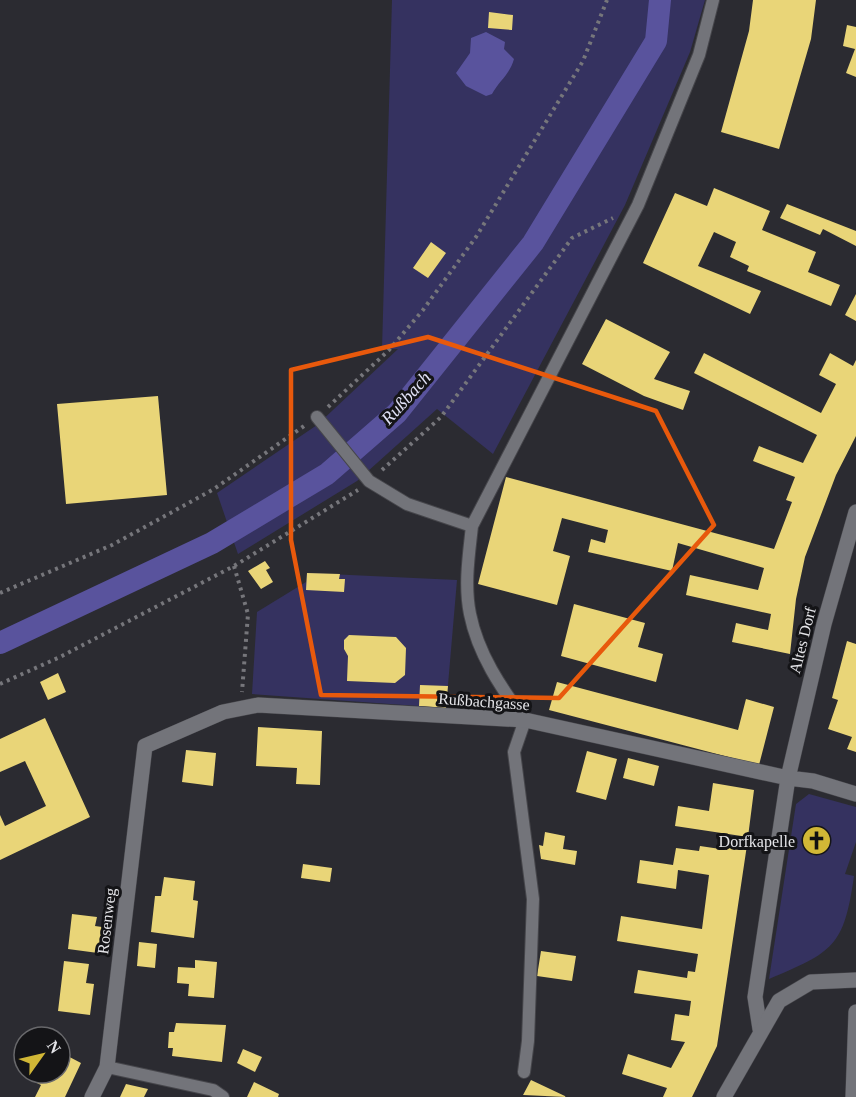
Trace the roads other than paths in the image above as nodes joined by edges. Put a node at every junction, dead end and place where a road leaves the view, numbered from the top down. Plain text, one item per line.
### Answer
1 (713, 0) edge
2 (317, 417) road end
3 (856, 512) edge
4 (472, 526) junction
5 (525, 720) junction
6 (145, 746) joint
7 (788, 778) junction
8 (856, 794) edge
9 (856, 980) edge
10 (856, 1012) edge
11 (760, 1029) junction
12 (107, 1067) junction
13 (524, 1072) dead end
14 (92, 1097) edge
15 (223, 1097) edge
16 (724, 1097) edge
17 (853, 1097) edge

1 - 4 lane
2 - 4 lane
3 - 7 street, Altes Dorf
4 - 5 lane
5 - 6 street, Rußbachgasse
5 - 7 street, Rußbachgasse
5 - 13 lane
6 - 12 street, Rosenweg
7 - 8 street, Rußbachgasse
7 - 11 street, Altes Dorf
9 - 11 street
10 - 17 street
11 - 16 street
12 - 14 street, Rosenweg
12 - 15 lane

